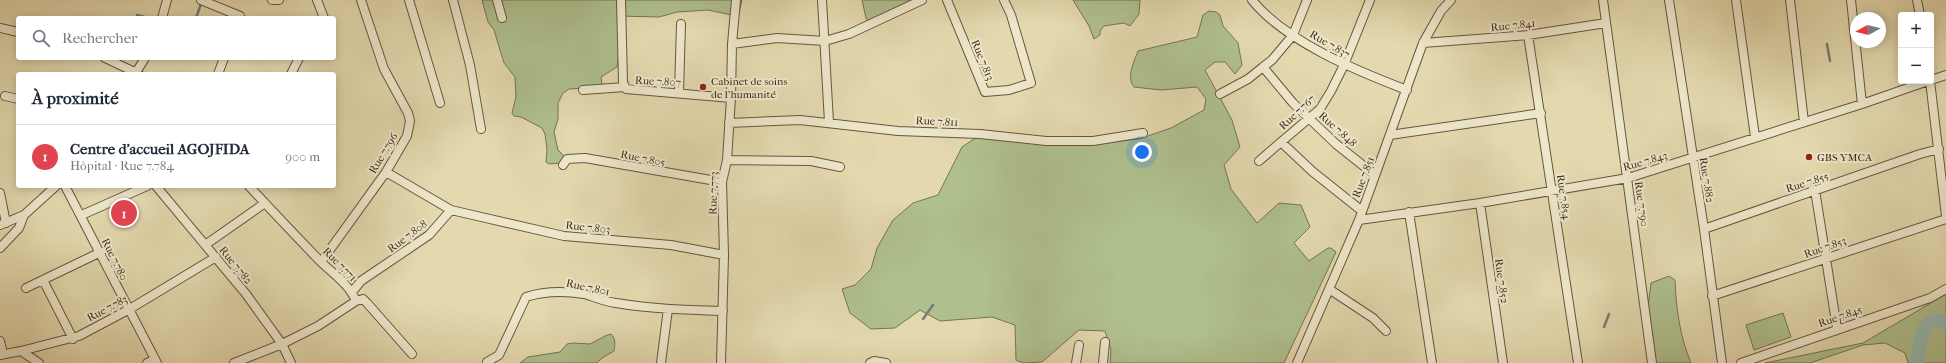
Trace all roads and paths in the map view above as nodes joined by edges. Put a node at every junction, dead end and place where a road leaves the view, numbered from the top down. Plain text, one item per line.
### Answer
1 (167, 0) edge
2 (202, 0) edge
3 (272, 0) edge
4 (279, 0) edge
5 (317, 0) edge
6 (361, 0) edge
7 (409, 0) edge
8 (453, 0) edge
9 (497, 0) edge
10 (621, 0) edge
11 (736, 0) edge
12 (822, 0) edge
13 (922, 0) edge
14 (947, 0) edge
15 (1004, 0) edge
16 (1252, 0) edge
17 (1307, 0) edge
18 (1370, 0) edge
19 (1451, 0) edge
20 (1603, 0) edge
21 (1669, 0) edge
22 (1736, 0) edge
23 (1790, 0) edge
24 (1851, 0) edge
25 (1917, 0) edge
26 (1919, 12) edge
27 (163, 16) edge
28 (240, 16) edge
29 (323, 16) edge
30 (502, 18) dead end
31 (1606, 23) junction
32 (681, 24) dead end
33 (0, 28) edge
34 (16, 32) edge
35 (1293, 35) junction
36 (1528, 35) junction
37 (825, 41) junction
38 (732, 44) junction
39 (1423, 44) junction
40 (109, 60) edge
41 (144, 60) edge
42 (223, 60) edge
43 (298, 60) edge
44 (1344, 65) junction
45 (1263, 67) junction
46 (135, 72) edge
47 (138, 72) edge
48 (219, 72) edge
49 (292, 72) edge
50 (1946, 75) edge
51 (1934, 79) edge
52 (1920, 84) edge
53 (1929, 84) edge
54 (624, 87) junction
55 (583, 90) dead end
56 (1407, 90) junction
57 (679, 93) junction
58 (1220, 94) dead end
59 (5, 96) dead end
60 (731, 98) junction
61 (16, 99) edge
62 (440, 103) dead end
63 (1862, 104) junction
64 (1541, 113) junction
65 (1310, 119) junction
66 (829, 122) junction
67 (1804, 122) junction
68 (729, 123) junction
69 (481, 129) dead end
70 (1144, 133) dead end
71 (1390, 135) junction
72 (1755, 137) junction
73 (1281, 142) junction
74 (1939, 149) junction
75 (1693, 159) junction
76 (727, 160) junction
77 (1259, 161) dead end
78 (563, 165) dead end
79 (840, 168) dead end
80 (386, 172) junction
81 (1375, 175) junction
82 (1628, 178) junction
83 (722, 182) junction
84 (54, 188) edge
85 (66, 188) edge
86 (143, 188) edge
87 (158, 188) edge
88 (251, 188) edge
89 (1552, 190) junction
90 (1815, 190) junction
91 (0, 193) edge
92 (265, 203) junction
93 (1480, 203) junction
94 (451, 210) junction
95 (1362, 211) junction
96 (1409, 212) junction
97 (24, 215) junction
98 (83, 215) junction
99 (1946, 216) edge
100 (1359, 220) junction
101 (1946, 220) edge
102 (3, 224) edge
103 (1704, 229) junction
104 (206, 244) junction
105 (0, 248) edge
106 (100, 252) junction
107 (724, 255) junction
108 (216, 257) junction
109 (1826, 258) junction
110 (321, 262) junction
111 (43, 280) junction
112 (26, 288) dead end
113 (1329, 289) junction
114 (1946, 290) edge
115 (352, 292) junction
116 (1712, 296) junction
117 (356, 301) junction
118 (128, 310) junction
119 (668, 310) junction
120 (723, 311) junction
121 (1837, 328) junction
122 (1386, 330) dead end
123 (73, 339) junction
124 (0, 341) edge
125 (1105, 342) dead end
126 (282, 344) junction
127 (1079, 345) dead end
128 (21, 351) junction
129 (1, 354) edge
130 (412, 354) dead end
131 (153, 362) edge
132 (487, 362) edge
133 (1300, 362) edge
134 (39, 363) edge
135 (234, 363) edge
136 (291, 363) edge
137 (661, 363) edge
138 (721, 363) edge
139 (870, 363) edge
140 (886, 363) edge
141 (1076, 363) edge
142 (1103, 363) edge
143 (1432, 363) edge
144 (1503, 363) edge
145 (1578, 363) edge
146 (1652, 363) edge
147 (1722, 363) edge
148 (1741, 363) edge

1 - 27 street
2 - 28 street
3 - 4 street
5 - 29 street
6 - 80 street, Rue 7.796
7 - 62 street
8 - 69 street
9 - 30 street
10 - 54 street, Rue 7.807
11 - 38 street, Rue 7.773
12 - 37 street
13 - 37 street
14 - 15 street, Rue 7.813
16 - 35 street, Rue 7.837
17 - 35 street
18 - 44 street, Rue 7.767
19 - 39 street, Rue 7.851
20 - 31 street, Rue 7.790
21 - 75 street, Rue 7.882
22 - 72 street
23 - 67 street
24 - 63 street
25 - 26 street
31 - 36 street, Rue 7.841
31 - 82 street, Rue 7.790
32 - 57 street
33 - 34 street
35 - 44 street, Rue 7.837
35 - 45 street
36 - 39 street, Rue 7.841
36 - 64 street, Rue 7.854
37 - 38 street
37 - 66 street
38 - 60 street, Rue 7.773
39 - 56 street, Rue 7.851
40 - 46 street
41 - 47 street
42 - 48 street
43 - 49 street
44 - 56 street, Rue 7.837
44 - 65 street, Rue 7.767
45 - 58 street
45 - 65 street, Rue 7.848
50 - 51 street, Rue 7.843
52 - 63 street, Rue 7.843
53 - 74 street
54 - 55 street
54 - 57 street, Rue 7.807
56 - 71 street, Rue 7.851
57 - 60 street, Rue 7.807
59 - 61 street
60 - 68 street, Rue 7.773
63 - 67 street, Rue 7.843
64 - 71 street
64 - 89 street, Rue 7.854
65 - 73 street, Rue 7.767
65 - 81 street, Rue 7.848
66 - 68 street, Rue 7.811
66 - 70 street, Rue 7.811
67 - 72 street, Rue 7.843
68 - 76 street, Rue 7.773
71 - 81 street, Rue 7.851
72 - 75 street, Rue 7.843
73 - 77 street
73 - 95 street, Rue 7.767
74 - 90 street, Rue 7.855
74 - 99 street
75 - 82 street, Rue 7.843
75 - 103 street, Rue 7.882
76 - 79 street
76 - 83 street, Rue 7.773
78 - 83 street, Rue 7.805
80 - 94 street
80 - 110 street, Rue 7.796
81 - 95 street, Rue 7.851
82 - 89 street, Rue 7.843
82 - 146 street, Rue 7.790
83 - 107 street, Rue 7.773
84 - 97 street
85 - 98 street, Rue 7.780
86 - 98 street
87 - 104 street, Rue 7.782
88 - 92 street, Rue 7.771
89 - 93 street, Rue 7.843
89 - 145 street, Rue 7.854
90 - 103 street, Rue 7.855
90 - 109 street
91 - 102 street
92 - 104 street
92 - 110 street, Rue 7.771
93 - 96 street, Rue 7.843
93 - 144 street, Rue 7.852
94 - 107 street, Rue 7.803
94 - 115 street, Rue 7.808
95 - 100 street, Rue 7.851
96 - 100 street, Rue 7.843
96 - 143 street
97 - 102 street
97 - 105 street
98 - 106 street, Rue 7.780
100 - 113 street, Rue 7.851
101 - 109 street, Rue 7.853
103 - 116 street, Rue 7.882
104 - 108 street, Rue 7.782
106 - 111 street
106 - 118 street, Rue 7.780
107 - 120 street, Rue 7.773
108 - 118 street, Rue 7.783
108 - 126 street, Rue 7.782
109 - 116 street, Rue 7.853
109 - 121 street
110 - 115 street, Rue 7.771
111 - 112 street
111 - 123 street
113 - 122 street
113 - 133 street, Rue 7.851
114 - 121 street, Rue 7.845
115 - 117 street, Rue 7.771
116 - 147 street, Rue 7.882
117 - 126 street
117 - 130 street
118 - 123 street, Rue 7.783
118 - 131 street, Rue 7.780
119 - 120 street, Rue 7.801
119 - 132 street, Rue 7.801
119 - 137 street
120 - 138 street, Rue 7.773
121 - 148 street, Rue 7.845
123 - 128 street, Rue 7.783
124 - 129 street
125 - 142 street
126 - 135 street
126 - 136 street, Rue 7.782
127 - 141 street
128 - 129 street, Rue 7.783
128 - 134 street
139 - 140 street

